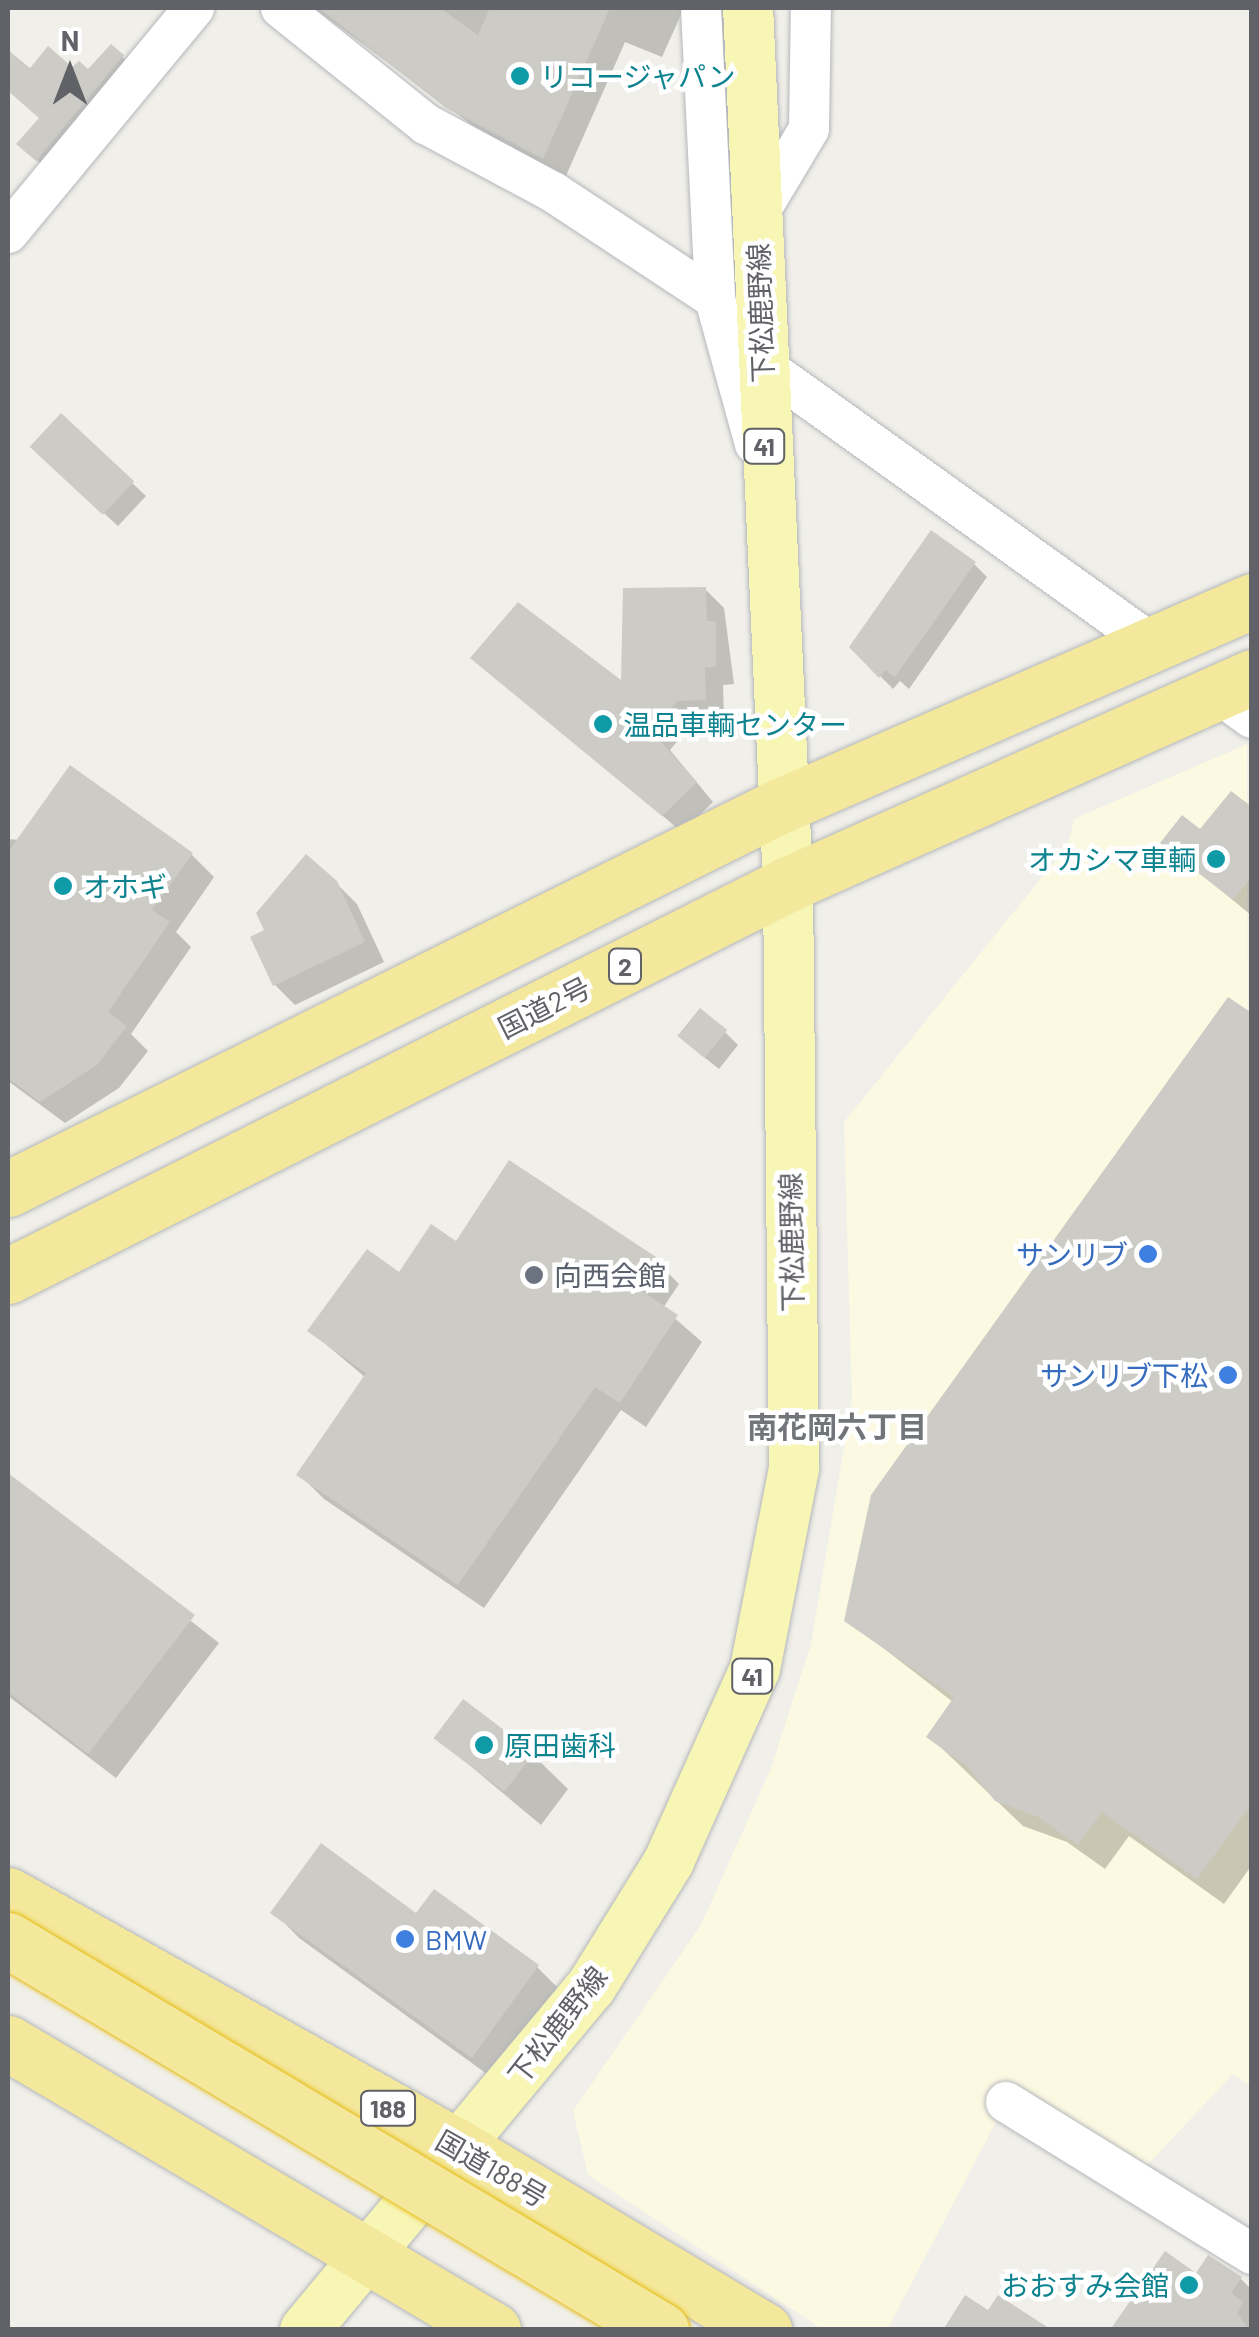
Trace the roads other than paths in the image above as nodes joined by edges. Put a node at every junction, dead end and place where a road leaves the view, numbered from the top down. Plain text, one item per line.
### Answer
1 (194, 8) edge
2 (281, 8) edge
3 (700, 8) edge
4 (748, 8) edge
5 (810, 8) edge
6 (756, 216) junction
7 (8, 233) edge
8 (715, 298) junction
9 (761, 364) junction
10 (766, 486) junction
11 (1252, 601) edge
12 (1148, 642) junction
13 (1240, 696) edge
14 (782, 805) junction
15 (788, 884) junction
16 (8, 1189) edge
17 (8, 1276) edge
18 (8, 1895) edge
19 (8, 1940) edge
20 (8, 2043) edge
21 (1006, 2102) dead end
22 (458, 2147) junction
23 (365, 2253) junction
24 (1252, 2254) edge
25 (305, 2330) edge
26 (494, 2330) edge
27 (662, 2330) edge
28 (764, 2330) edge

1 - 7 street
2 - 8 street
3 - 8 street
4 - 6 main road, 下松鹿野線 / 41
5 - 6 street
6 - 9 main road, 下松鹿野線 / 41
8 - 10 street
9 - 10 main road, 下松鹿野線 / 41
9 - 12 street
10 - 14 main road, 下松鹿野線 / 41
11 - 12 highway
12 - 14 highway
13 - 15 highway, 国道2号 / 2
14 - 15 main road, 下松鹿野線 / 41
14 - 16 highway
15 - 17 highway, 国道2号 / 2
15 - 22 main road, 下松鹿野線 / 41
18 - 22 highway, 国道188号 / 188
19 - 27 highway, 国道188号 / 188, bridge
20 - 23 highway
21 - 24 street
22 - 23 main road, 下松鹿野線 / 41
22 - 28 highway, 国道188号 / 188
23 - 25 main road, 下松鹿野線 / 41
23 - 26 highway

